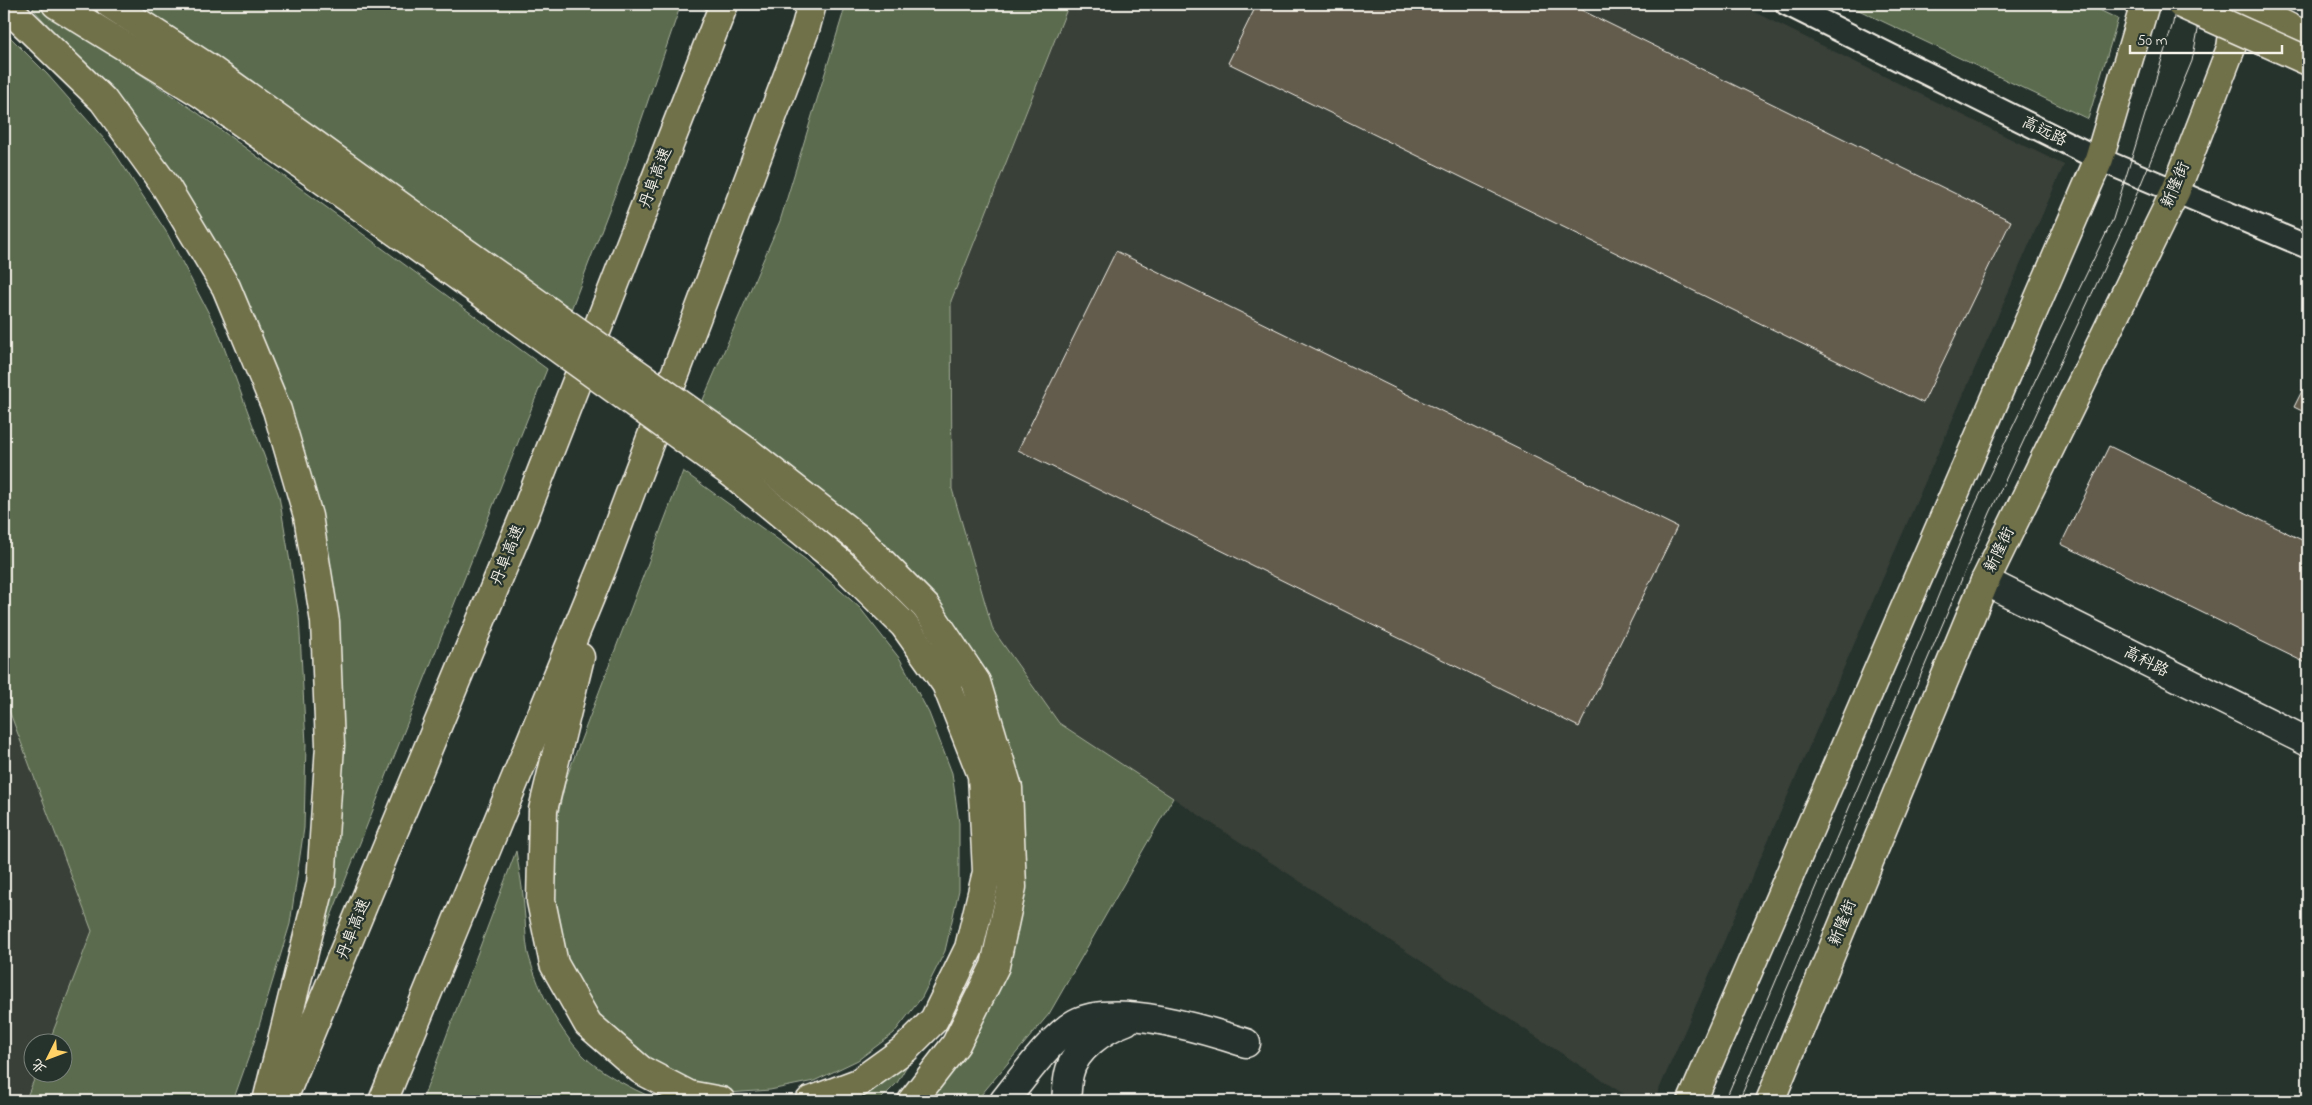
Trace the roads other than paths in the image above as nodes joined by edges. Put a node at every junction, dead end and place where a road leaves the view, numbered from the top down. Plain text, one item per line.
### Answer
1 (4, 4) edge
2 (56, 4) edge
3 (110, 4) edge
4 (724, 4) edge
5 (812, 4) edge
6 (1787, 4) edge
7 (2145, 4) edge
8 (2181, 4) edge
9 (2237, 4) edge
10 (2242, 4) edge
11 (2308, 37) edge
12 (2308, 62) edge
13 (2099, 159) junction
14 (2176, 190) junction
15 (432, 244) junction
16 (2308, 247) edge
17 (602, 568) junction
18 (1985, 581) junction
19 (2308, 742) edge
20 (1135, 1018) junction
21 (1246, 1043) dead end
22 (267, 1101) edge
23 (282, 1101) edge
24 (383, 1101) edge
25 (721, 1101) edge
26 (810, 1101) edge
27 (912, 1101) edge
28 (1004, 1101) edge
29 (1066, 1101) edge
30 (1692, 1101) edge
31 (1770, 1101) edge

1 - 22 main road
2 - 15 main road
3 - 15 main road
4 - 23 main road, 丹阜高速
5 - 17 main road
6 - 13 street, 高远路
7 - 13 main road
8 - 12 main road, bridge
9 - 14 main road, 新隆街
10 - 11 main road
13 - 14 street, 高远路
13 - 30 main road
14 - 16 street, 高远路
14 - 18 main road, 新隆街
15 - 26 main road, bridge
15 - 27 main road, bridge
17 - 24 main road
17 - 25 main road
18 - 19 main road, 高科路
18 - 31 main road, 新隆街
20 - 21 main road
20 - 28 main road
20 - 29 main road

